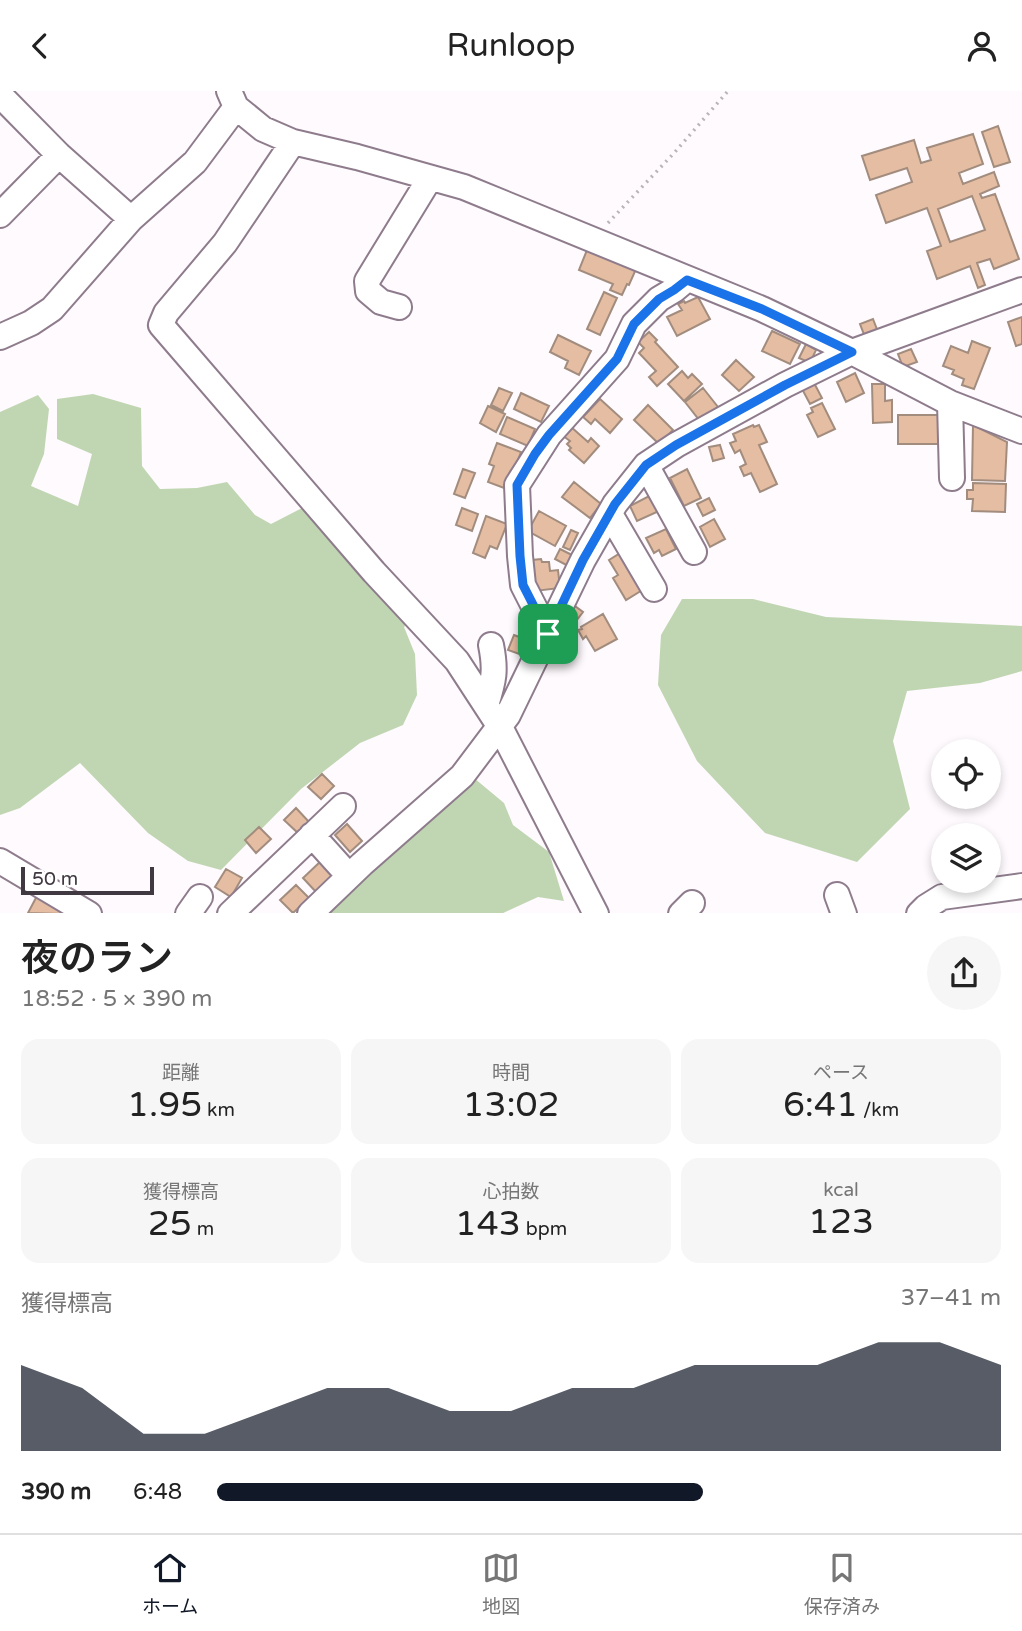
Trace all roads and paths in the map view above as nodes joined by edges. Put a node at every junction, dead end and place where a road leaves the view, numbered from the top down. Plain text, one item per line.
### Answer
1 (728, 91) edge
2 (0, 95) edge
3 (233, 99) edge
4 (293, 142) junction
5 (59, 155) junction
6 (430, 178) junction
7 (0, 215) edge
8 (131, 219) junction
9 (592, 240) junction
10 (687, 280) junction
11 (1022, 291) edge
12 (399, 307) dead end
13 (0, 337) edge
14 (852, 352) junction
15 (950, 403) junction
16 (1022, 431) edge
17 (646, 465) junction
18 (952, 478) dead end
19 (610, 514) junction
20 (694, 552) dead end
21 (654, 589) dead end
22 (548, 634) junction
23 (491, 645) dead end
24 (486, 705) junction
25 (500, 727) junction
26 (343, 806) dead end
27 (312, 835) junction
28 (0, 861) edge
29 (349, 876) junction
30 (1022, 886) edge
31 (89, 913) edge
32 (230, 913) edge
33 (310, 913) edge
34 (596, 913) edge
35 (919, 913) edge

1 - 9 path
2 - 5 street
3 - 4 street
3 - 8 street
4 - 6 street
4 - 24 street
5 - 7 street
5 - 8 street
6 - 9 street
6 - 12 street
8 - 13 street
9 - 10 street
10 - 14 street
10 - 22 street
11 - 14 street
14 - 15 street
14 - 17 street
15 - 16 street
15 - 18 street
17 - 19 street
17 - 20 street
19 - 21 street
19 - 22 street
22 - 25 street
23 - 24 street
24 - 25 street
25 - 29 street
25 - 34 street
26 - 27 street
27 - 29 street
27 - 32 street
28 - 31 street
29 - 33 street
30 - 35 street

